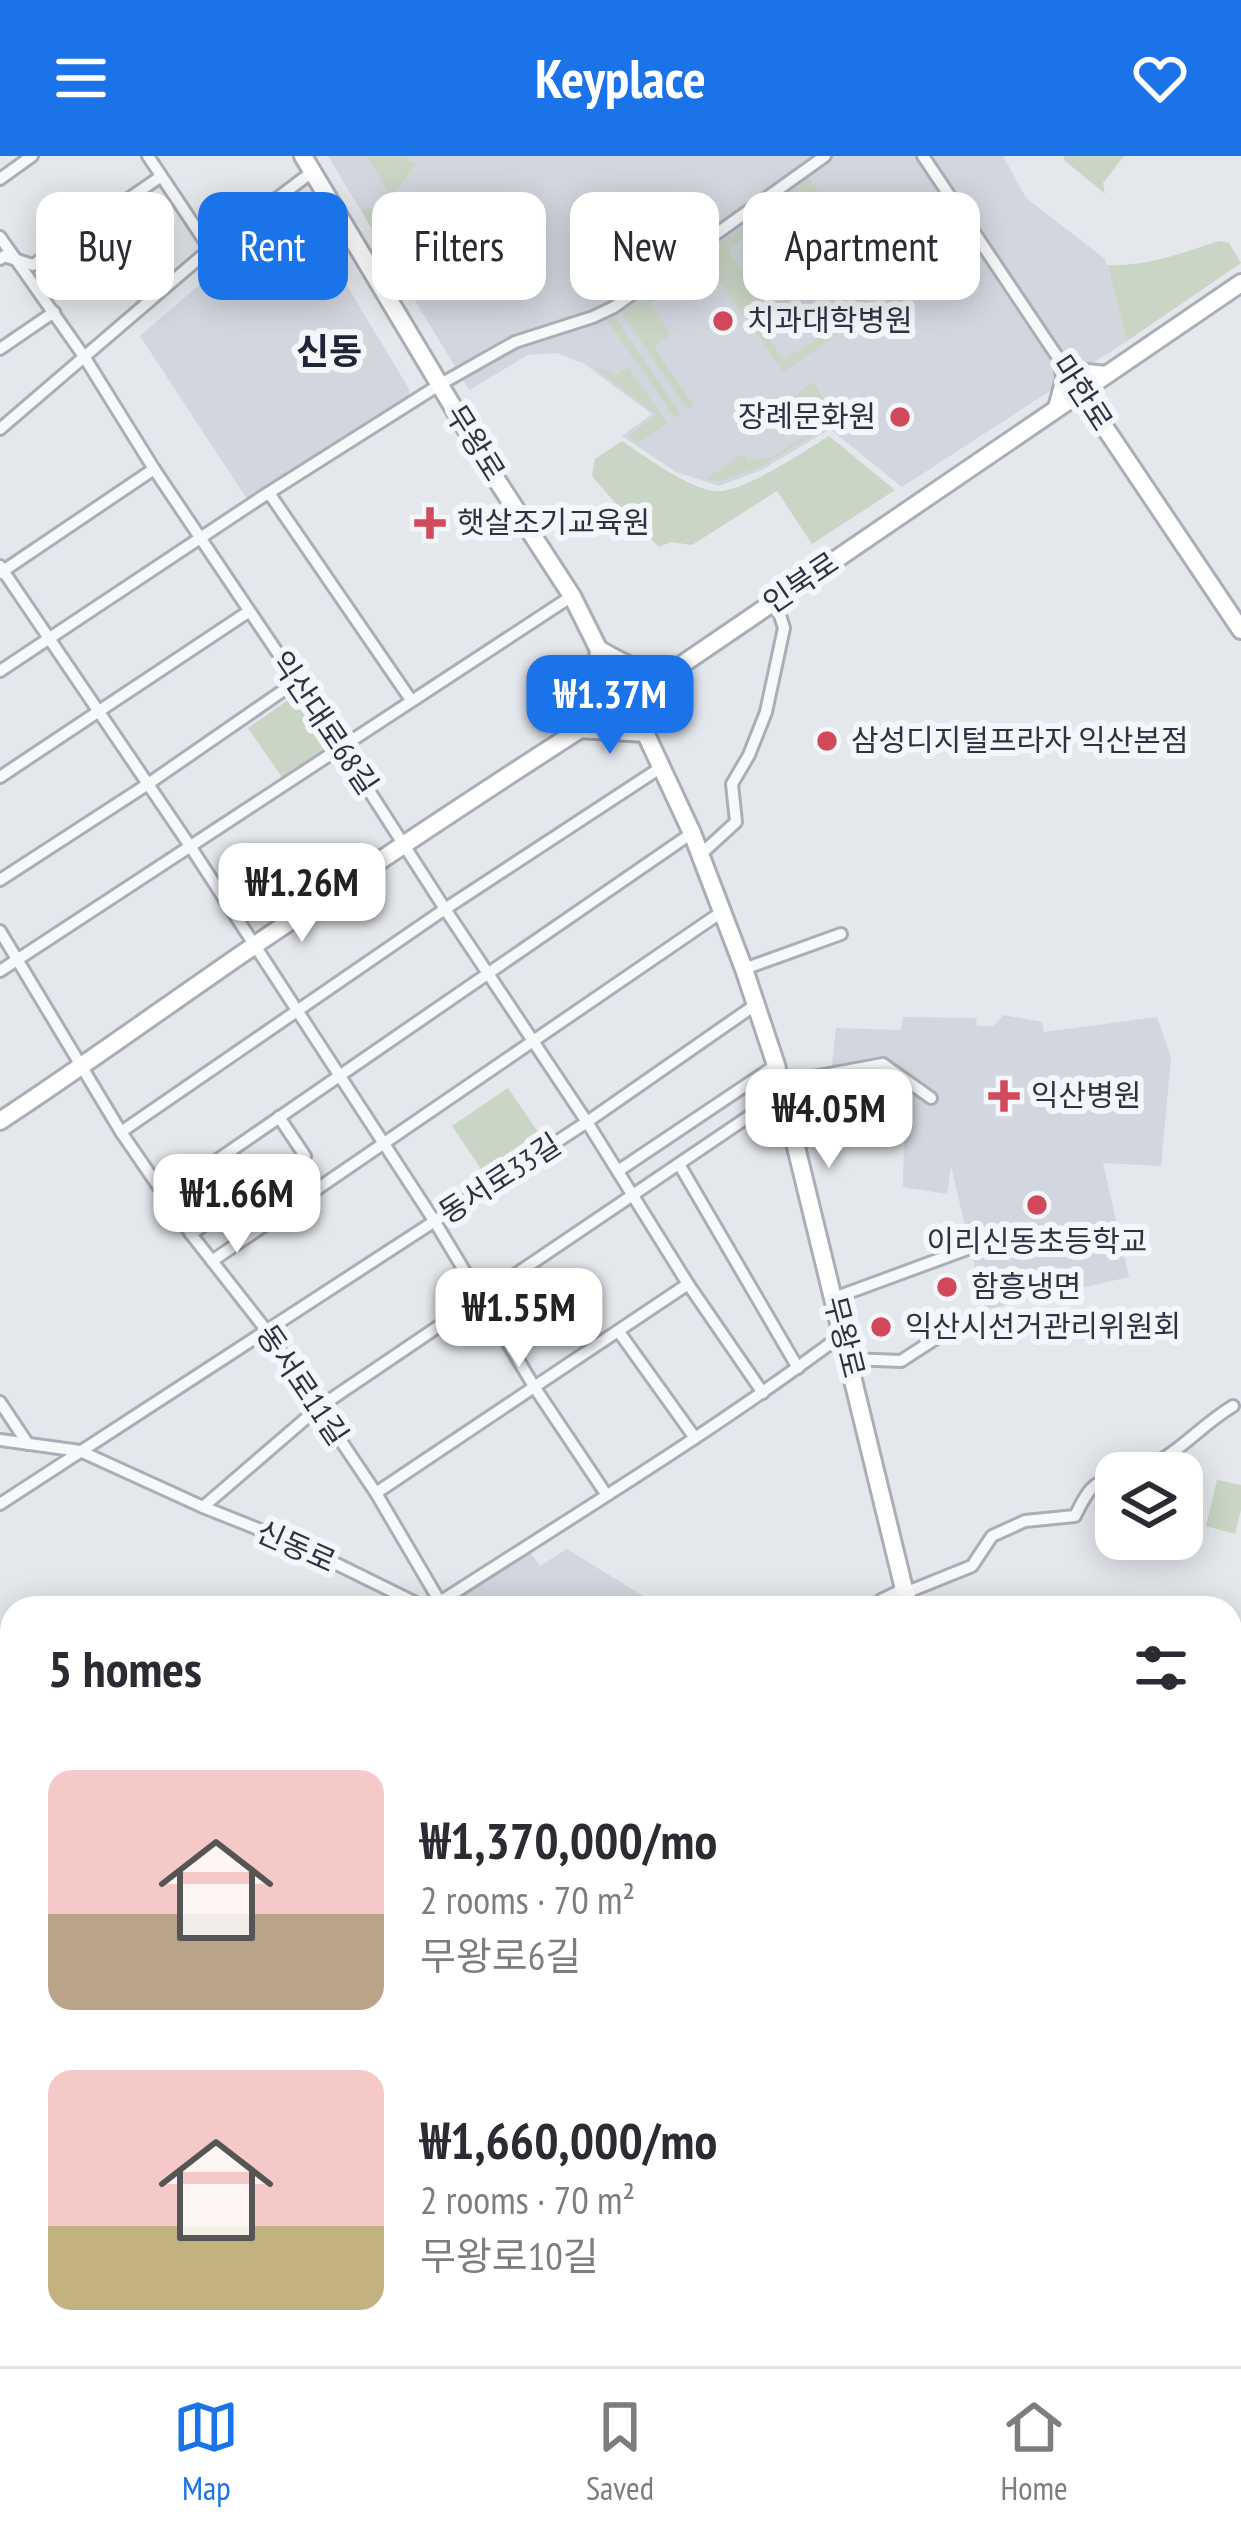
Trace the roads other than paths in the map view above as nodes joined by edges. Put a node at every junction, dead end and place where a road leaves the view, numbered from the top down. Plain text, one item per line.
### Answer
1 (32, 156) edge
2 (148, 156) edge
3 (825, 156) edge
4 (923, 156) edge
5 (308, 164) edge
6 (160, 177) junction
7 (0, 179) edge
8 (276, 192) edge
9 (198, 232) edge
10 (0, 237) edge
11 (0, 259) edge
12 (198, 259) edge
13 (16, 260) junction
14 (1241, 283) edge
15 (54, 312) junction
16 (0, 349) edge
17 (85, 358) junction
18 (1064, 367) junction
19 (1107, 375) junction
20 (439, 386) junction
21 (1081, 392) junction
22 (1058, 408) junction
23 (0, 429) edge
24 (154, 469) junction
25 (268, 493) junction
26 (200, 539) junction
27 (1, 570) edge
28 (572, 596) junction
29 (775, 600) junction
30 (248, 612) junction
31 (1241, 630) edge
32 (51, 638) junction
33 (599, 650) junction
34 (0, 654) edge
35 (4, 668) edge
36 (674, 670) junction
37 (297, 681) junction
38 (628, 698) junction
39 (411, 700) junction
40 (100, 712) junction
41 (577, 729) junction
42 (646, 733) junction
43 (341, 747) junction
44 (663, 766) junction
45 (0, 777) edge
46 (148, 784) junction
47 (692, 833) junction
48 (406, 845) junction
49 (190, 846) junction
50 (700, 855) junction
51 (0, 880) edge
52 (445, 909) junction
53 (723, 911) junction
54 (0, 931) edge
55 (841, 934) dead end
56 (255, 945) junction
57 (18, 959) junction
58 (744, 969) junction
59 (0, 971) edge
60 (488, 974) junction
61 (755, 1005) junction
62 (298, 1012) junction
63 (532, 1042) junction
64 (84, 1066) junction
65 (338, 1076) junction
66 (780, 1081) junction
67 (932, 1098) dead end
68 (279, 1117) junction
69 (0, 1121) edge
70 (587, 1122) junction
71 (121, 1132) junction
72 (383, 1144) junction
73 (679, 1164) junction
74 (618, 1171) junction
75 (633, 1195) junction
76 (165, 1196) junction
77 (435, 1222) junction
78 (191, 1234) junction
79 (970, 1248) dead end
80 (212, 1261) junction
81 (688, 1284) junction
82 (478, 1298) junction
83 (834, 1298) junction
84 (267, 1331) junction
85 (619, 1332) junction
86 (843, 1334) junction
87 (938, 1336) dead end
88 (850, 1359) junction
89 (798, 1368) junction
90 (535, 1388) junction
91 (764, 1393) junction
92 (0, 1402) edge
93 (1233, 1406) dead end
94 (318, 1408) junction
95 (695, 1438) junction
96 (0, 1440) edge
97 (28, 1444) junction
98 (80, 1451) junction
99 (1176, 1452) edge
100 (1095, 1485) edge
101 (376, 1492) junction
102 (606, 1494) junction
103 (0, 1504) edge
104 (203, 1507) junction
105 (402, 1596) edge
106 (437, 1596) edge
107 (448, 1596) edge
108 (907, 1596) edge
109 (909, 1596) edge

1 - 7 street
2 - 6 street
3 - 20 street
4 - 18 street, 마한로
5 - 8 street
5 - 20 street, 무왕로
6 - 9 street
6 - 13 street
10 - 13 street, 익산대로68길
11 - 13 street
12 - 17 street
13 - 15 street, 익산대로68길
14 - 19 street, 인북로
15 - 16 street
15 - 17 street, 익산대로68길
17 - 23 street
17 - 24 street, 익산대로68길
18 - 19 street
18 - 21 street, 마한로
18 - 22 street
19 - 21 street, 인북로
20 - 25 street
20 - 28 street, 무왕로
21 - 22 street, 인북로
21 - 31 street, 마한로
22 - 29 street, 인북로
24 - 26 street, 익산대로68길
24 - 27 street
25 - 26 street
25 - 39 street
26 - 30 street, 익산대로68길
26 - 32 street
27 - 32 street
28 - 33 street, 무왕로
28 - 39 street
29 - 36 street, 인북로
29 - 50 street
30 - 37 street, 익산대로68길
30 - 40 street
32 - 35 street
32 - 40 street
33 - 36 street
33 - 38 street, 무왕로
33 - 41 street
34 - 35 street
36 - 38 street, 인북로
37 - 43 street, 익산대로68길
37 - 46 street
38 - 41 street, 인북로
38 - 42 street, 무왕로
39 - 43 street
40 - 45 street
40 - 46 street
41 - 42 street
41 - 48 street, 인북로
42 - 44 street, 무왕로
43 - 48 street, 익산대로68길
43 - 49 street
44 - 47 street, 무왕로
44 - 52 street
46 - 49 street
46 - 51 street
47 - 50 street, 무왕로
47 - 60 street
48 - 52 street, 익산대로68길
48 - 56 street, 인북로
49 - 56 street
49 - 57 street
50 - 53 street, 무왕로
52 - 60 street, 익산대로68길
52 - 62 street
53 - 58 street, 무왕로
53 - 63 street
54 - 57 street, 동서로11길
55 - 58 street
56 - 62 street
56 - 64 street, 인북로
57 - 59 street
57 - 64 street, 동서로11길
58 - 61 street, 무왕로
60 - 63 street, 익산대로68길
60 - 65 street
61 - 66 street, 무왕로
61 - 70 street, 동서로33길
62 - 65 street
62 - 71 street
63 - 70 street, 익산대로68길
63 - 72 street
64 - 69 street, 인북로
64 - 71 street, 동서로11길
65 - 68 street
65 - 72 street
66 - 67 street
66 - 73 street
66 - 74 street
66 - 83 street, 무왕로
68 - 76 street
68 - 78 street
70 - 74 street, 익산대로68길
70 - 77 street, 동서로33길
71 - 76 street, 동서로11길
72 - 77 street
72 - 80 street
73 - 75 street
73 - 89 street
74 - 75 street, 익산대로68길
75 - 81 street, 익산대로68길
75 - 82 street
76 - 78 street, 동서로11길
77 - 82 street
77 - 84 street, 동서로33길
78 - 80 street, 동서로11길
79 - 83 street
80 - 84 street, 동서로11길
81 - 85 street
81 - 91 street, 익산대로68길
82 - 90 street
82 - 94 street
83 - 86 street, 무왕로
84 - 94 street, 동서로11길
84 - 98 street, 동서로33길
85 - 90 street
85 - 95 street
86 - 88 street, 무왕로
86 - 89 street
87 - 88 street
88 - 108 street, 무왕로
89 - 91 street
90 - 101 street
90 - 102 street
91 - 95 street
92 - 97 street
93 - 99 street
94 - 101 street, 동서로11길
94 - 104 street
95 - 102 street
96 - 97 street, 신동로
97 - 98 street, 신동로
98 - 103 street, 동서로33길
98 - 104 street, 신동로
100 - 109 street
101 - 106 street, 동서로11길
102 - 107 street
104 - 105 street, 신동로

